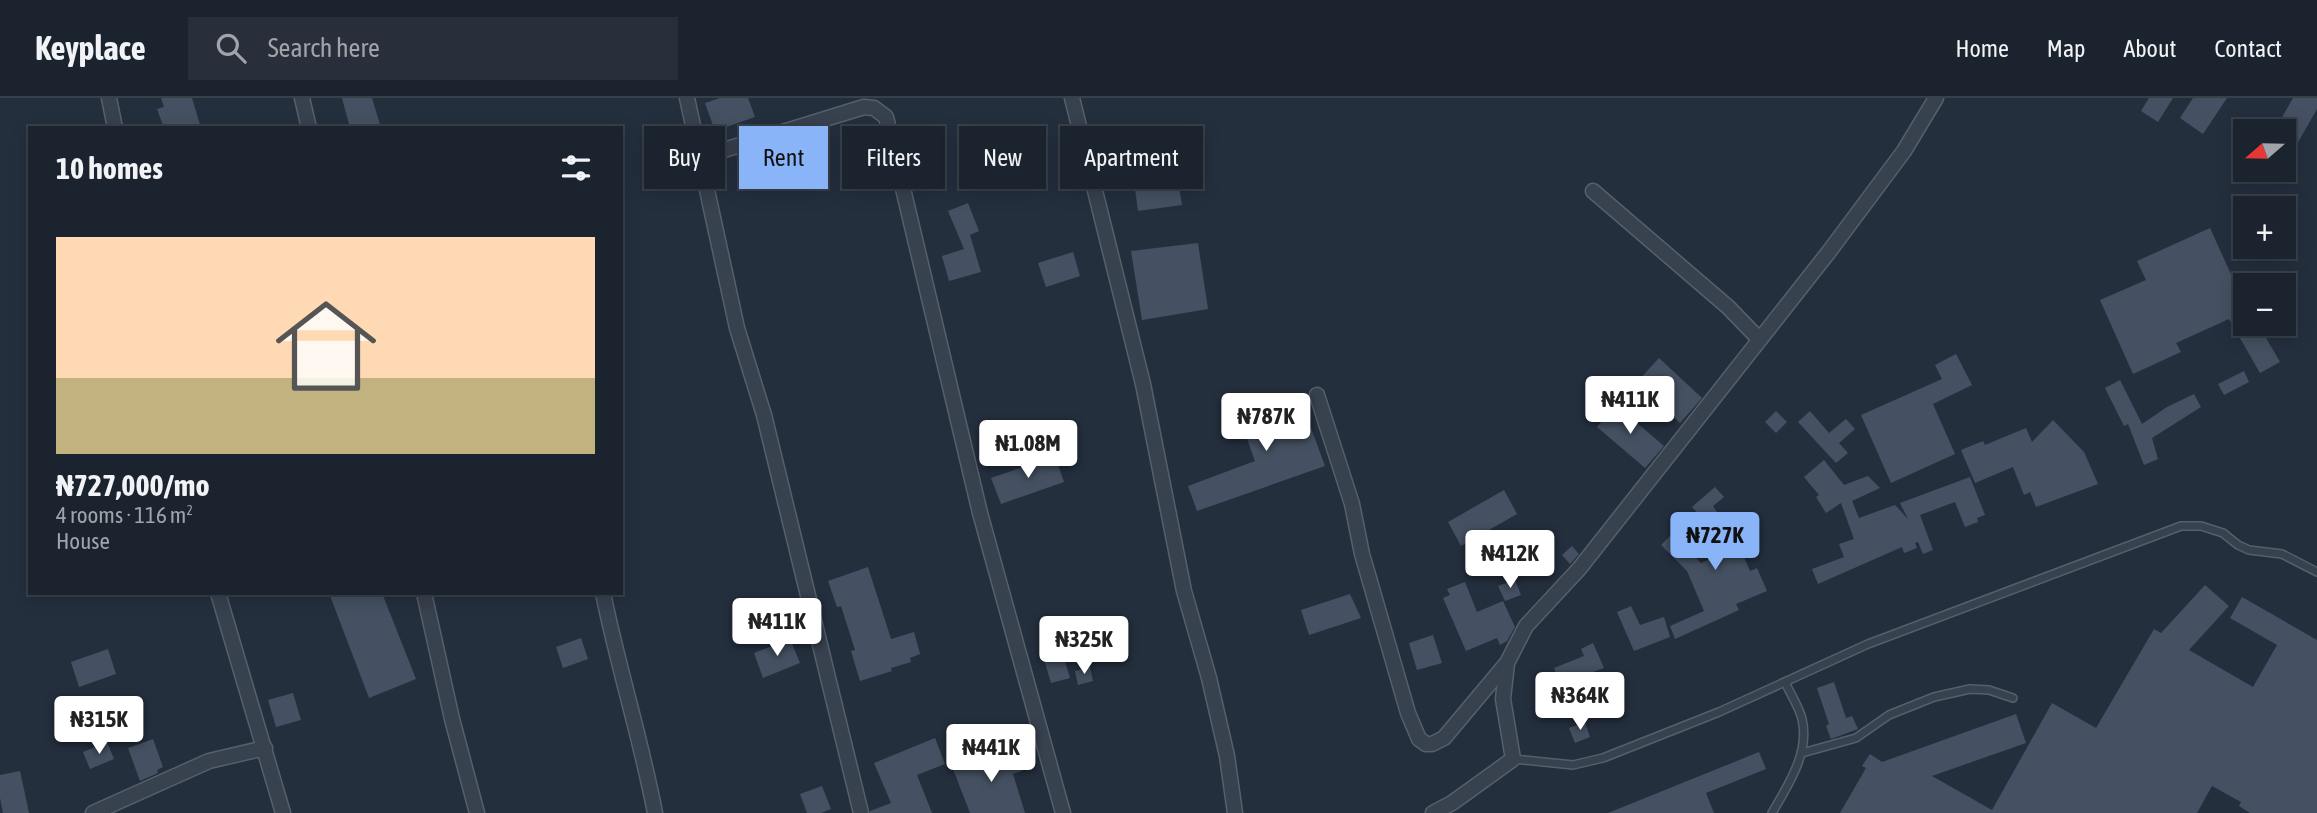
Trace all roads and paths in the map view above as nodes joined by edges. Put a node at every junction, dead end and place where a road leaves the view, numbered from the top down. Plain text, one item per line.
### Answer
1 (109, 98) edge
2 (302, 98) edge
3 (687, 98) edge
4 (1072, 98) edge
5 (1936, 98) edge
6 (116, 126) edge
7 (309, 126) edge
8 (694, 126) edge
9 (725, 150) edge
10 (708, 189) edge
11 (1593, 191) dead end
12 (1759, 339) junction
13 (1317, 395) dead end
14 (2317, 572) edge
15 (219, 595) edge
16 (424, 595) edge
17 (603, 595) edge
18 (1507, 663) junction
19 (1786, 684) junction
20 (2013, 698) dead end
21 (265, 748) junction
22 (1802, 752) junction
23 (1513, 759) junction
24 (93, 813) edge
25 (284, 813) edge
26 (477, 813) edge
27 (655, 813) edge
28 (861, 813) edge
29 (1063, 813) edge
30 (1235, 813) edge
31 (1433, 813) edge
32 (1772, 813) edge

1 - 6 street
2 - 7 street
3 - 8 street
4 - 30 street
5 - 12 street
9 - 29 street
10 - 28 street
11 - 12 street
12 - 18 street
13 - 18 street
14 - 19 lane
15 - 21 street
16 - 26 street
17 - 27 street
18 - 23 street
19 - 22 lane
19 - 23 lane
20 - 22 lane
21 - 24 street
21 - 25 street
22 - 32 lane
23 - 31 street

